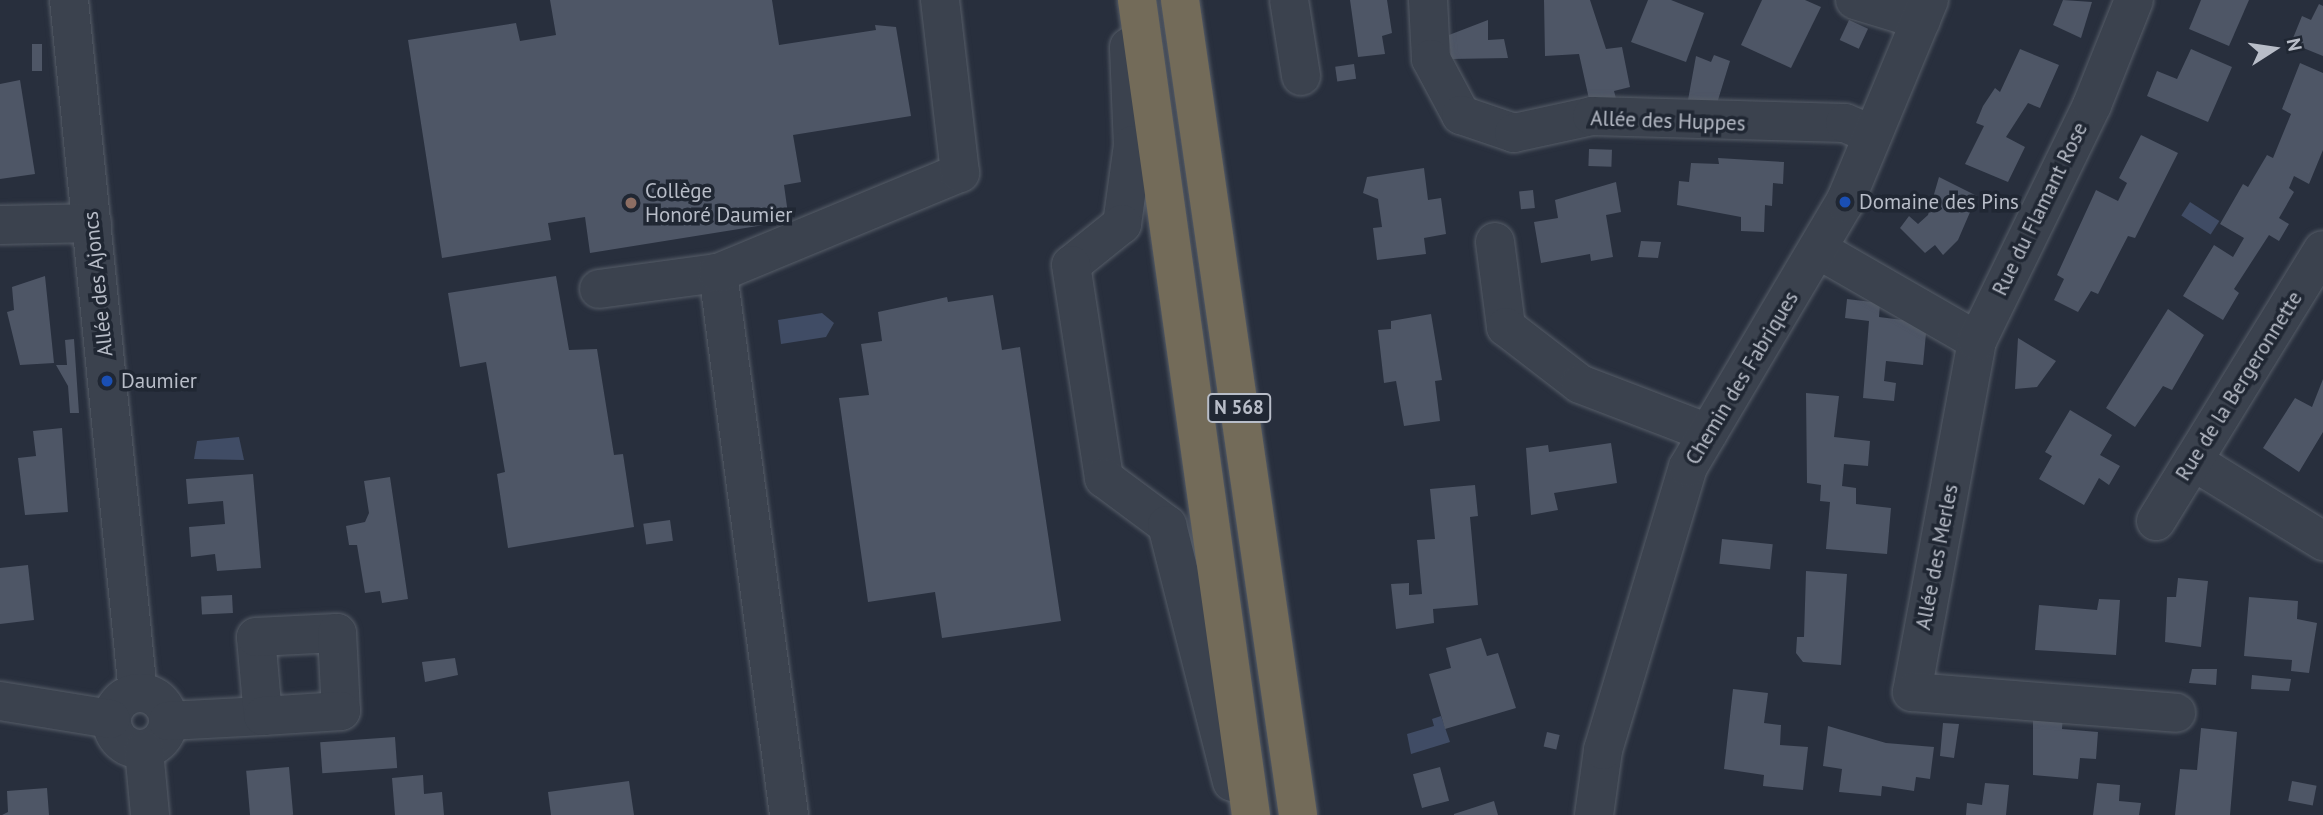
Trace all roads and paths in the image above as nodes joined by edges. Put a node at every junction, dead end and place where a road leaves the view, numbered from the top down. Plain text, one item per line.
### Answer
1 (69, 0) edge
2 (940, 0) edge
3 (1127, 0) edge
4 (1137, 0) edge
5 (1180, 0) edge
6 (1289, 0) edge
7 (1428, 0) edge
8 (1855, 0) edge
9 (2134, 0) edge
10 (1925, 10) edge
11 (1301, 76) dead end
12 (1873, 135) junction
13 (92, 223) junction
14 (0, 225) edge
15 (1495, 242) dead end
16 (1819, 250) junction
17 (2323, 250) edge
18 (718, 273) junction
19 (599, 289) dead end
20 (1978, 341) junction
21 (1708, 433) junction
22 (2193, 461) junction
23 (2155, 521) dead end
24 (2323, 541) edge
25 (138, 693) junction
26 (0, 701) edge
27 (2176, 713) dead end
28 (263, 716) dead end
29 (111, 719) junction
30 (168, 721) junction
31 (144, 750) junction
32 (150, 815) edge
33 (789, 815) edge
34 (1240, 815) edge
35 (1251, 815) edge
36 (1298, 815) edge
37 (1594, 815) edge

1 - 13 street, Allée des Ajoncs
2 - 18 street
3 - 34 street
4 - 35 highway, N 568
5 - 36 highway, N 568
6 - 11 street
7 - 12 street, Allée des Huppes
8 - 10 street
9 - 20 street, Rue du Flamant Rose
10 - 12 street, Chemin des Fabriques
12 - 16 street, Chemin des Fabriques
13 - 14 street
13 - 25 street, Allée des Ajoncs
15 - 21 street
16 - 20 street
16 - 21 street, Chemin des Fabriques
17 - 22 street, Rue de la Bergeronnette
18 - 19 street
18 - 33 street
20 - 27 street, Allée des Merles
21 - 37 street, Chemin des Fabriques
22 - 23 street, Rue de la Bergeronnette
22 - 24 street
25 - 29 street
25 - 30 street
26 - 29 street
28 - 30 street
29 - 31 street
30 - 31 street
31 - 32 street

